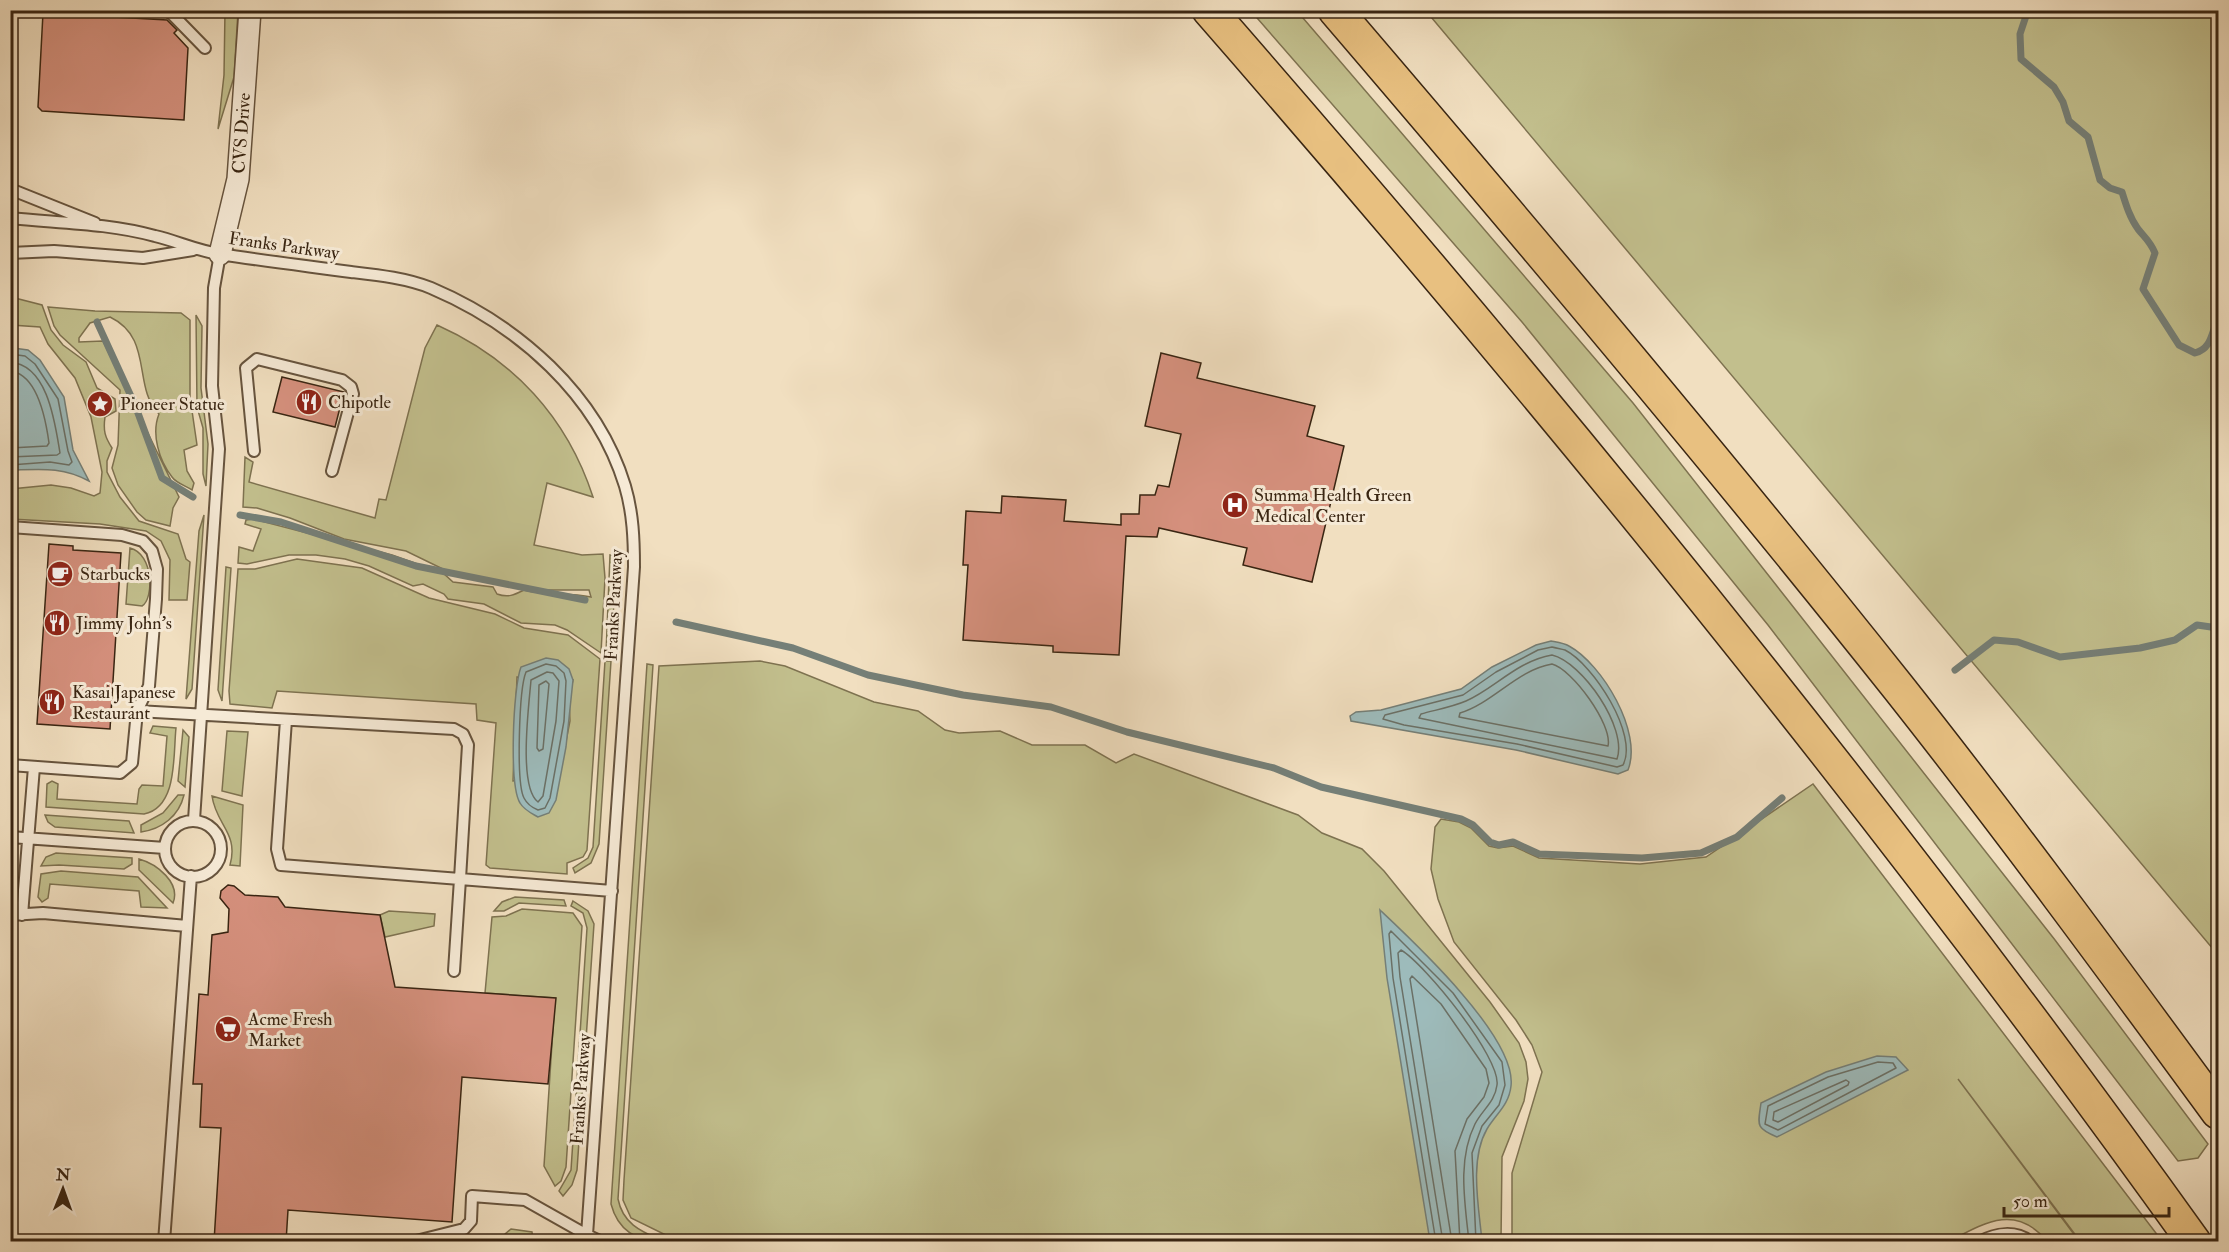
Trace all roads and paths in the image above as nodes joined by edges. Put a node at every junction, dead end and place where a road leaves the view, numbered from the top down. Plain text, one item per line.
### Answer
1 (168, 10) edge
2 (250, 10) edge
3 (1198, 10) edge
4 (1209, 10) edge
5 (1335, 10) edge
6 (205, 48) dead end
7 (1319, 136) junction
8 (10, 189) edge
9 (10, 218) edge
10 (107, 227) junction
11 (193, 250) junction
12 (10, 253) edge
13 (220, 254) junction
14 (254, 451) dead end
15 (332, 471) dead end
16 (10, 527) edge
17 (137, 711) junction
18 (201, 715) junction
19 (286, 720) junction
20 (10, 765) edge
21 (34, 767) junction
22 (194, 820) junction
23 (10, 837) edge
24 (28, 838) junction
25 (165, 848) junction
26 (191, 876) junction
27 (460, 879) junction
28 (612, 891) junction
29 (16, 915) edge
30 (187, 926) junction
31 (454, 970) dead end
32 (2218, 1112) edge
33 (587, 1235) junction
34 (164, 1242) edge
35 (412, 1242) edge
36 (602, 1242) edge
37 (1979, 1242) edge
38 (2031, 1242) edge
39 (2194, 1242) edge

1 - 6 lane
2 - 13 street, CVS Drive
3 - 7 highway
4 - 7 highway
5 - 32 highway
7 - 39 highway
8 - 10 lane
9 - 10 lane, Franks Parkway
10 - 11 lane, Franks Parkway
11 - 12 lane, Franks Parkway
11 - 13 lane, Franks Parkway
13 - 18 lane
13 - 28 lane, Franks Parkway
14 - 15 lane
16 - 17 lane
17 - 18 lane
17 - 21 lane
18 - 19 lane
18 - 22 lane
19 - 27 lane
19 - 27 lane
20 - 21 lane
21 - 24 lane
22 - 25 lane
22 - 26 lane
23 - 24 lane
24 - 25 lane
24 - 29 lane
25 - 26 lane
26 - 30 lane
27 - 28 lane
27 - 31 lane
28 - 33 lane, Franks Parkway
29 - 30 lane
30 - 34 lane
33 - 35 lane
33 - 36 lane
37 - 38 lane

